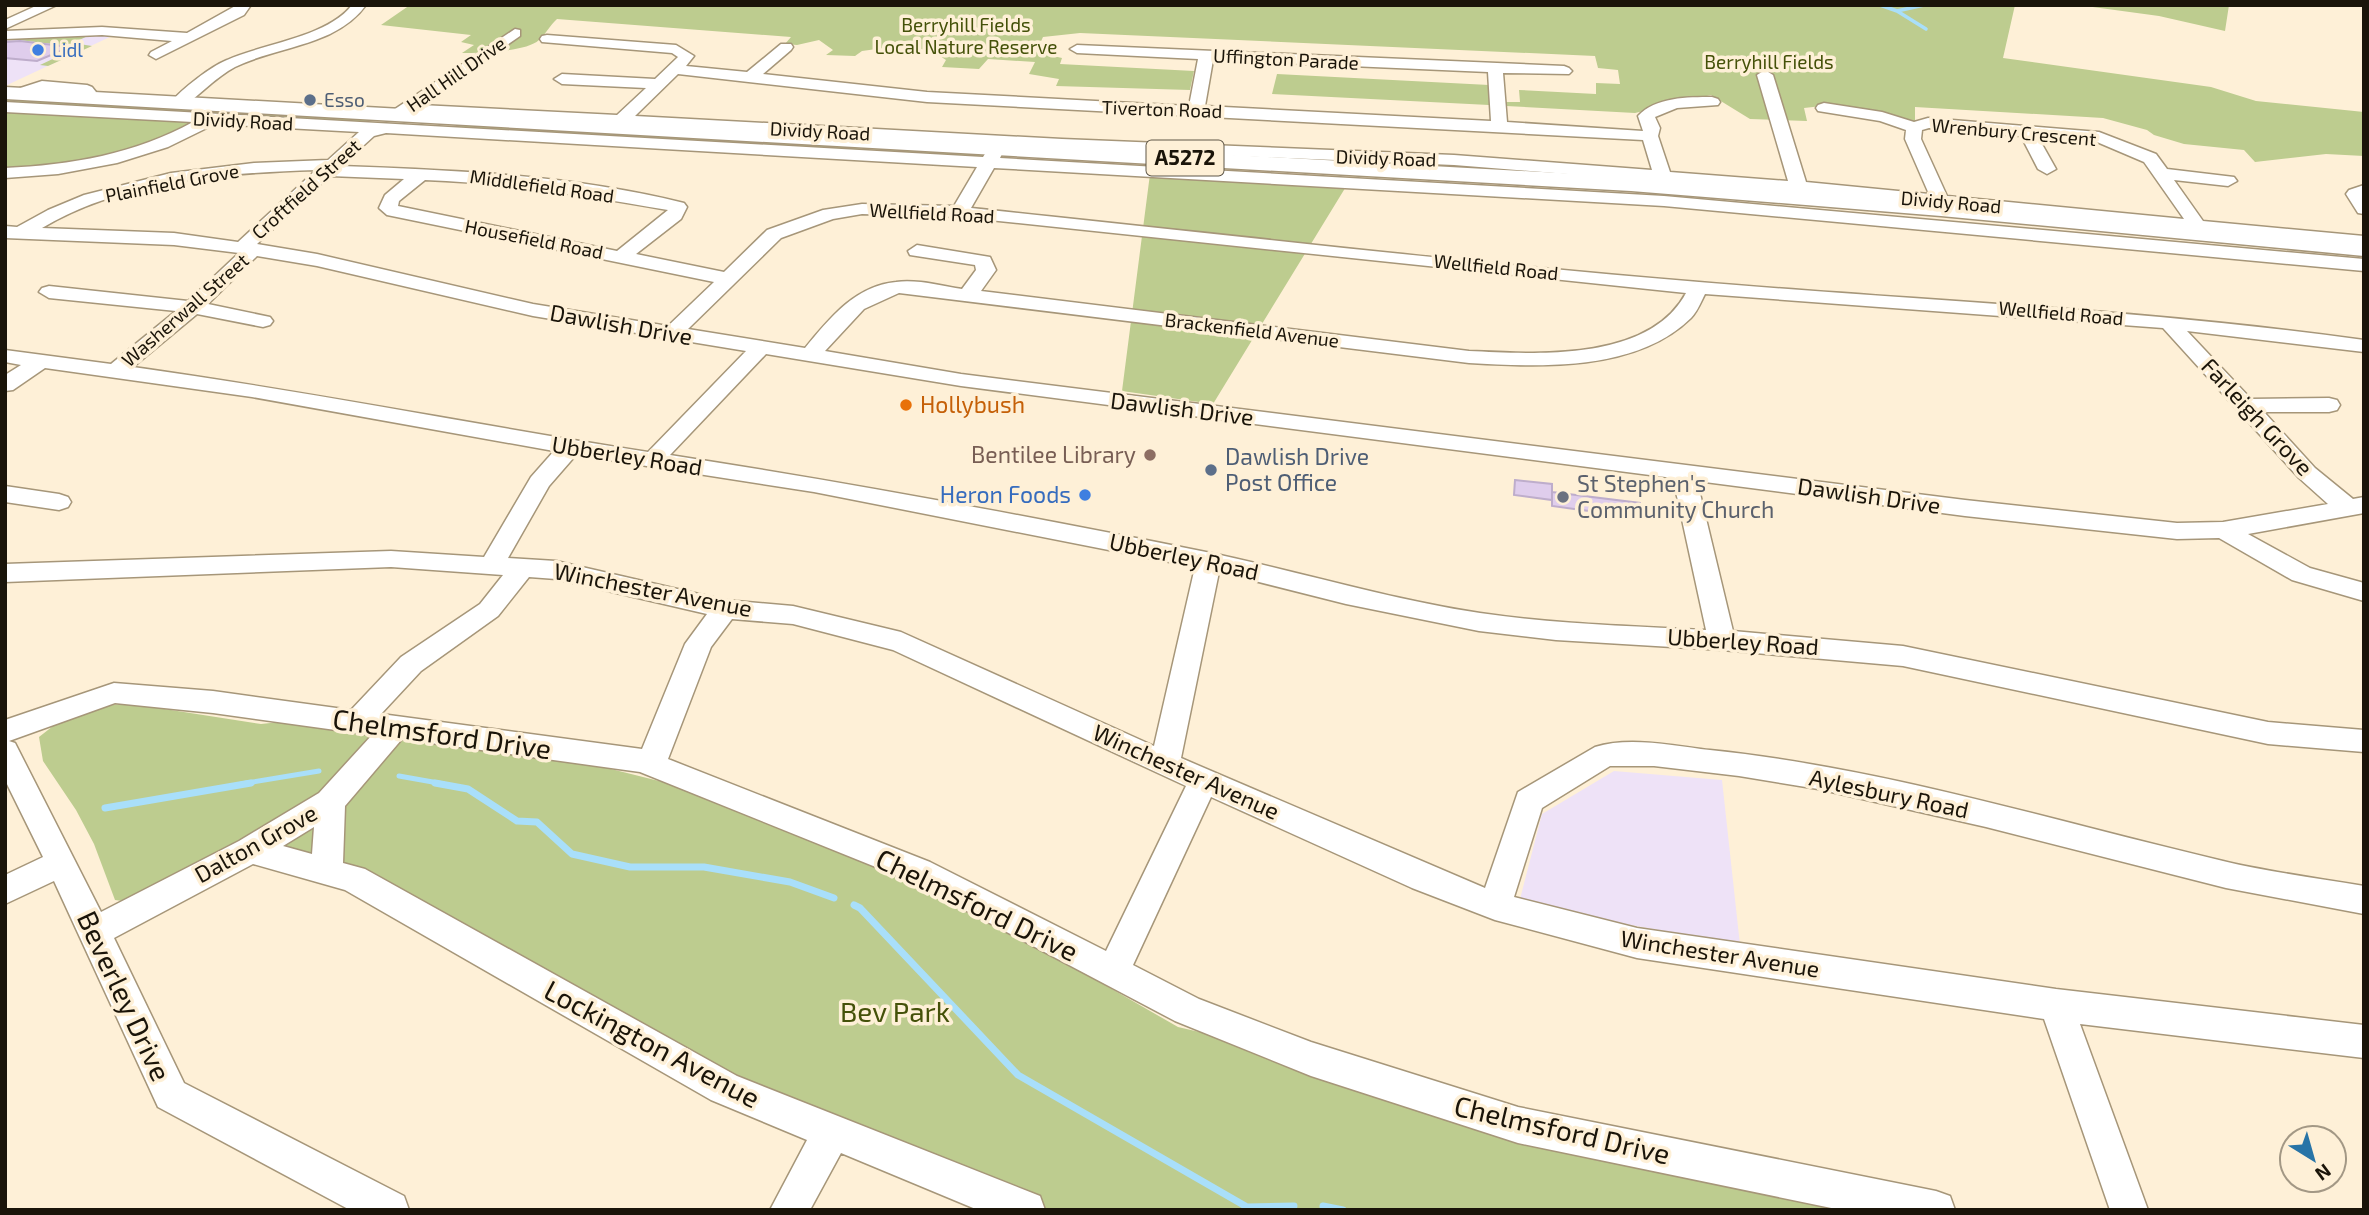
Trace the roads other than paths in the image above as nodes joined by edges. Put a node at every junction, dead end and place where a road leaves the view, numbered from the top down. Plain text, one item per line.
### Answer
1 (50, 5) edge
2 (244, 5) edge
3 (359, 5) edge
4 (115, 16) dead end
5 (303, 22) dead end
6 (5, 25) edge
7 (322, 31) junction
8 (84, 32) junction
9 (514, 33) dead end
10 (5, 35) edge
11 (189, 38) junction
12 (547, 39) dead end
13 (1077, 49) dead end
14 (787, 52) dead end
15 (258, 54) junction
16 (155, 55) dead end
17 (1206, 55) junction
18 (282, 60) dead end
19 (675, 69) junction
20 (1495, 69) junction
21 (1564, 71) dead end
22 (884, 74) dead end
23 (1765, 75) dead end
24 (752, 76) junction
25 (562, 79) dead end
26 (1000, 80) dead end
27 (658, 84) junction
28 (866, 90) junction
29 (9, 98) edge
30 (986, 100) junction
31 (1712, 102) dead end
32 (178, 103) junction
33 (1824, 108) dead end
34 (1196, 110) junction
35 (399, 117) junction
36 (623, 119) junction
37 (211, 120) junction
38 (1071, 125) junction
39 (1499, 126) junction
40 (1914, 127) junction
41 (2028, 133) junction
42 (1650, 136) junction
43 (1454, 142) junction
44 (993, 155) junction
45 (330, 168) junction
46 (2047, 169) dead end
47 (5, 173) edge
48 (422, 173) junction
49 (2163, 174) junction
50 (1663, 177) junction
51 (2228, 181) dead end
52 (2364, 190) edge
53 (1800, 193) junction
54 (2364, 209) edge
55 (960, 212) junction
56 (1943, 212) junction
57 (2197, 225) junction
58 (13, 232) edge
59 (2364, 242) edge
60 (248, 248) junction
61 (2364, 249) edge
62 (917, 251) dead end
63 (621, 257) junction
64 (2364, 265) edge
65 (729, 279) junction
66 (1698, 288) junction
67 (49, 292) dead end
68 (968, 295) junction
69 (193, 307) junction
70 (263, 321) dead end
71 (2169, 323) junction
72 (671, 334) junction
73 (2364, 346) edge
74 (760, 349) junction
75 (5, 356) edge
76 (809, 357) junction
77 (42, 360) junction
78 (117, 370) junction
79 (5, 385) edge
80 (2329, 405) dead end
81 (2246, 406) junction
82 (570, 447) junction
83 (654, 459) junction
84 (1683, 471) junction
85 (5, 494) edge
86 (59, 502) dead end
87 (2356, 507) edge
88 (2223, 530) junction
89 (1209, 561) junction
90 (491, 566) junction
91 (523, 567) junction
92 (5, 573) edge
93 (2364, 592) edge
94 (725, 608) junction
95 (1722, 640) junction
96 (357, 722) junction
97 (395, 728) junction
98 (5, 731) edge
99 (2364, 741) edge
100 (5, 751) edge
101 (651, 764) junction
102 (1165, 764) junction
103 (1203, 780) junction
104 (330, 802) junction
105 (250, 850) junction
106 (60, 863) junction
107 (327, 872) junction
108 (5, 890) edge
109 (2364, 900) edge
110 (1495, 906) junction
111 (95, 932) junction
112 (1112, 973) junction
113 (2056, 1005) junction
114 (2364, 1042) edge
115 (832, 1132) junction
116 (390, 1210) edge
117 (789, 1210) edge
118 (1026, 1210) edge
119 (1936, 1210) edge
120 (2129, 1210) edge

1 - 6 street
2 - 11 street
3 - 7 street
4 - 8 street
5 - 7 street
7 - 15 street
8 - 10 street
8 - 11 street
9 - 35 street, Hall Hill Drive
11 - 16 street
12 - 19 street
13 - 17 street, Uffington Parade
14 - 24 street
15 - 18 street
15 - 32 street
17 - 20 street, Uffington Parade
17 - 34 street
19 - 24 street, Tiverton Road
19 - 27 street
20 - 21 street, Uffington Parade
20 - 39 street
22 - 28 street
23 - 53 street
24 - 28 street, Tiverton Road
25 - 27 street
26 - 30 street
27 - 36 street
28 - 30 street, Tiverton Road
29 - 32 main road, Dividy Road / A5272
29 - 37 street, Dividy Road
30 - 38 street, Tiverton Road
31 - 42 street
32 - 35 main road, Dividy Road / A5272
33 - 40 street
34 - 38 street, Tiverton Road
34 - 43 street, Tiverton Road
35 - 36 street, Dividy Road
35 - 37 street, Dividy Road
35 - 44 main road, Dividy Road / A5272
35 - 45 street, Croftfield Street
36 - 38 street, Dividy Road
37 - 47 street
38 - 43 street, Dividy Road
39 - 42 street, Tiverton Road
39 - 43 street, Tiverton Road
40 - 41 street, Wrenbury Crescent
40 - 56 street, Wrenbury Crescent
41 - 46 street
41 - 49 street, Wrenbury Crescent
42 - 50 street
43 - 50 street, Dividy Road
44 - 53 main road, Dividy Road / A5272
44 - 55 street
44 - 56 street, Dividy Road
45 - 48 street, Middlefield Road
45 - 58 street, Plainfield Grove
45 - 60 street, Croftfield Street
48 - 63 street, Housefield Road
48 - 63 street, Middlefield Road
49 - 51 street
49 - 57 street, Wrenbury Crescent
50 - 53 street, Dividy Road
52 - 54 street
53 - 56 main road, Dividy Road / A5272
55 - 65 street, Wellfield Road
55 - 66 street, Wellfield Road
56 - 57 street, Dividy Road
56 - 61 main road, Dividy Road / A5272
56 - 64 street, Dividy Road
57 - 59 street, Dividy Road
58 - 60 street, Dawlish Drive
60 - 69 street, Washerwall Street
60 - 72 street, Dawlish Drive
62 - 68 street
63 - 65 street, Housefield Road
65 - 72 street, Wellfield Road
66 - 68 street, Brackenfield Avenue
66 - 71 street, Wellfield Road
67 - 69 street
68 - 76 street, Brackenfield Avenue
69 - 70 street
69 - 78 street, Washerwall Street
71 - 73 street, Wellfield Road
71 - 81 street, Farleigh Grove
72 - 74 street, Dawlish Drive
74 - 76 street, Dawlish Drive
74 - 83 street
75 - 77 street, Ubberley Road
76 - 84 street, Dawlish Drive
77 - 78 street, Ubberley Road
77 - 79 street
78 - 82 street, Ubberley Road
80 - 81 street
81 - 87 street, Farleigh Grove
82 - 83 street, Ubberley Road
82 - 90 street
83 - 89 street, Ubberley Road
84 - 88 street, Dawlish Drive
84 - 95 street
85 - 86 street
87 - 88 street, Dawlish Drive
88 - 93 street
89 - 95 street, Ubberley Road
89 - 102 street
90 - 91 street, Winchester Avenue
90 - 92 street, Winchester Avenue
91 - 94 street, Winchester Avenue
91 - 96 street
94 - 101 street
94 - 102 street, Winchester Avenue
95 - 99 street, Ubberley Road
96 - 97 street, Chelmsford Drive
96 - 98 street, Chelmsford Drive
97 - 101 street, Chelmsford Drive
97 - 104 street, Dalton Grove
100 - 106 street, Beverley Drive
101 - 112 street, Chelmsford Drive
102 - 103 street, Winchester Avenue
103 - 110 street, Winchester Avenue
103 - 112 street
104 - 105 street, Dalton Grove
104 - 107 street
105 - 107 street, Lockington Avenue
105 - 111 street, Dalton Grove
106 - 108 street
106 - 111 street, Beverley Drive
107 - 115 street, Lockington Avenue
109 - 110 street, Aylesbury Road
110 - 113 street, Winchester Avenue
111 - 116 street, Beverley Drive
112 - 119 street, Chelmsford Drive
113 - 114 street, Winchester Avenue
113 - 120 street
115 - 117 street
115 - 118 street, Lockington Avenue

